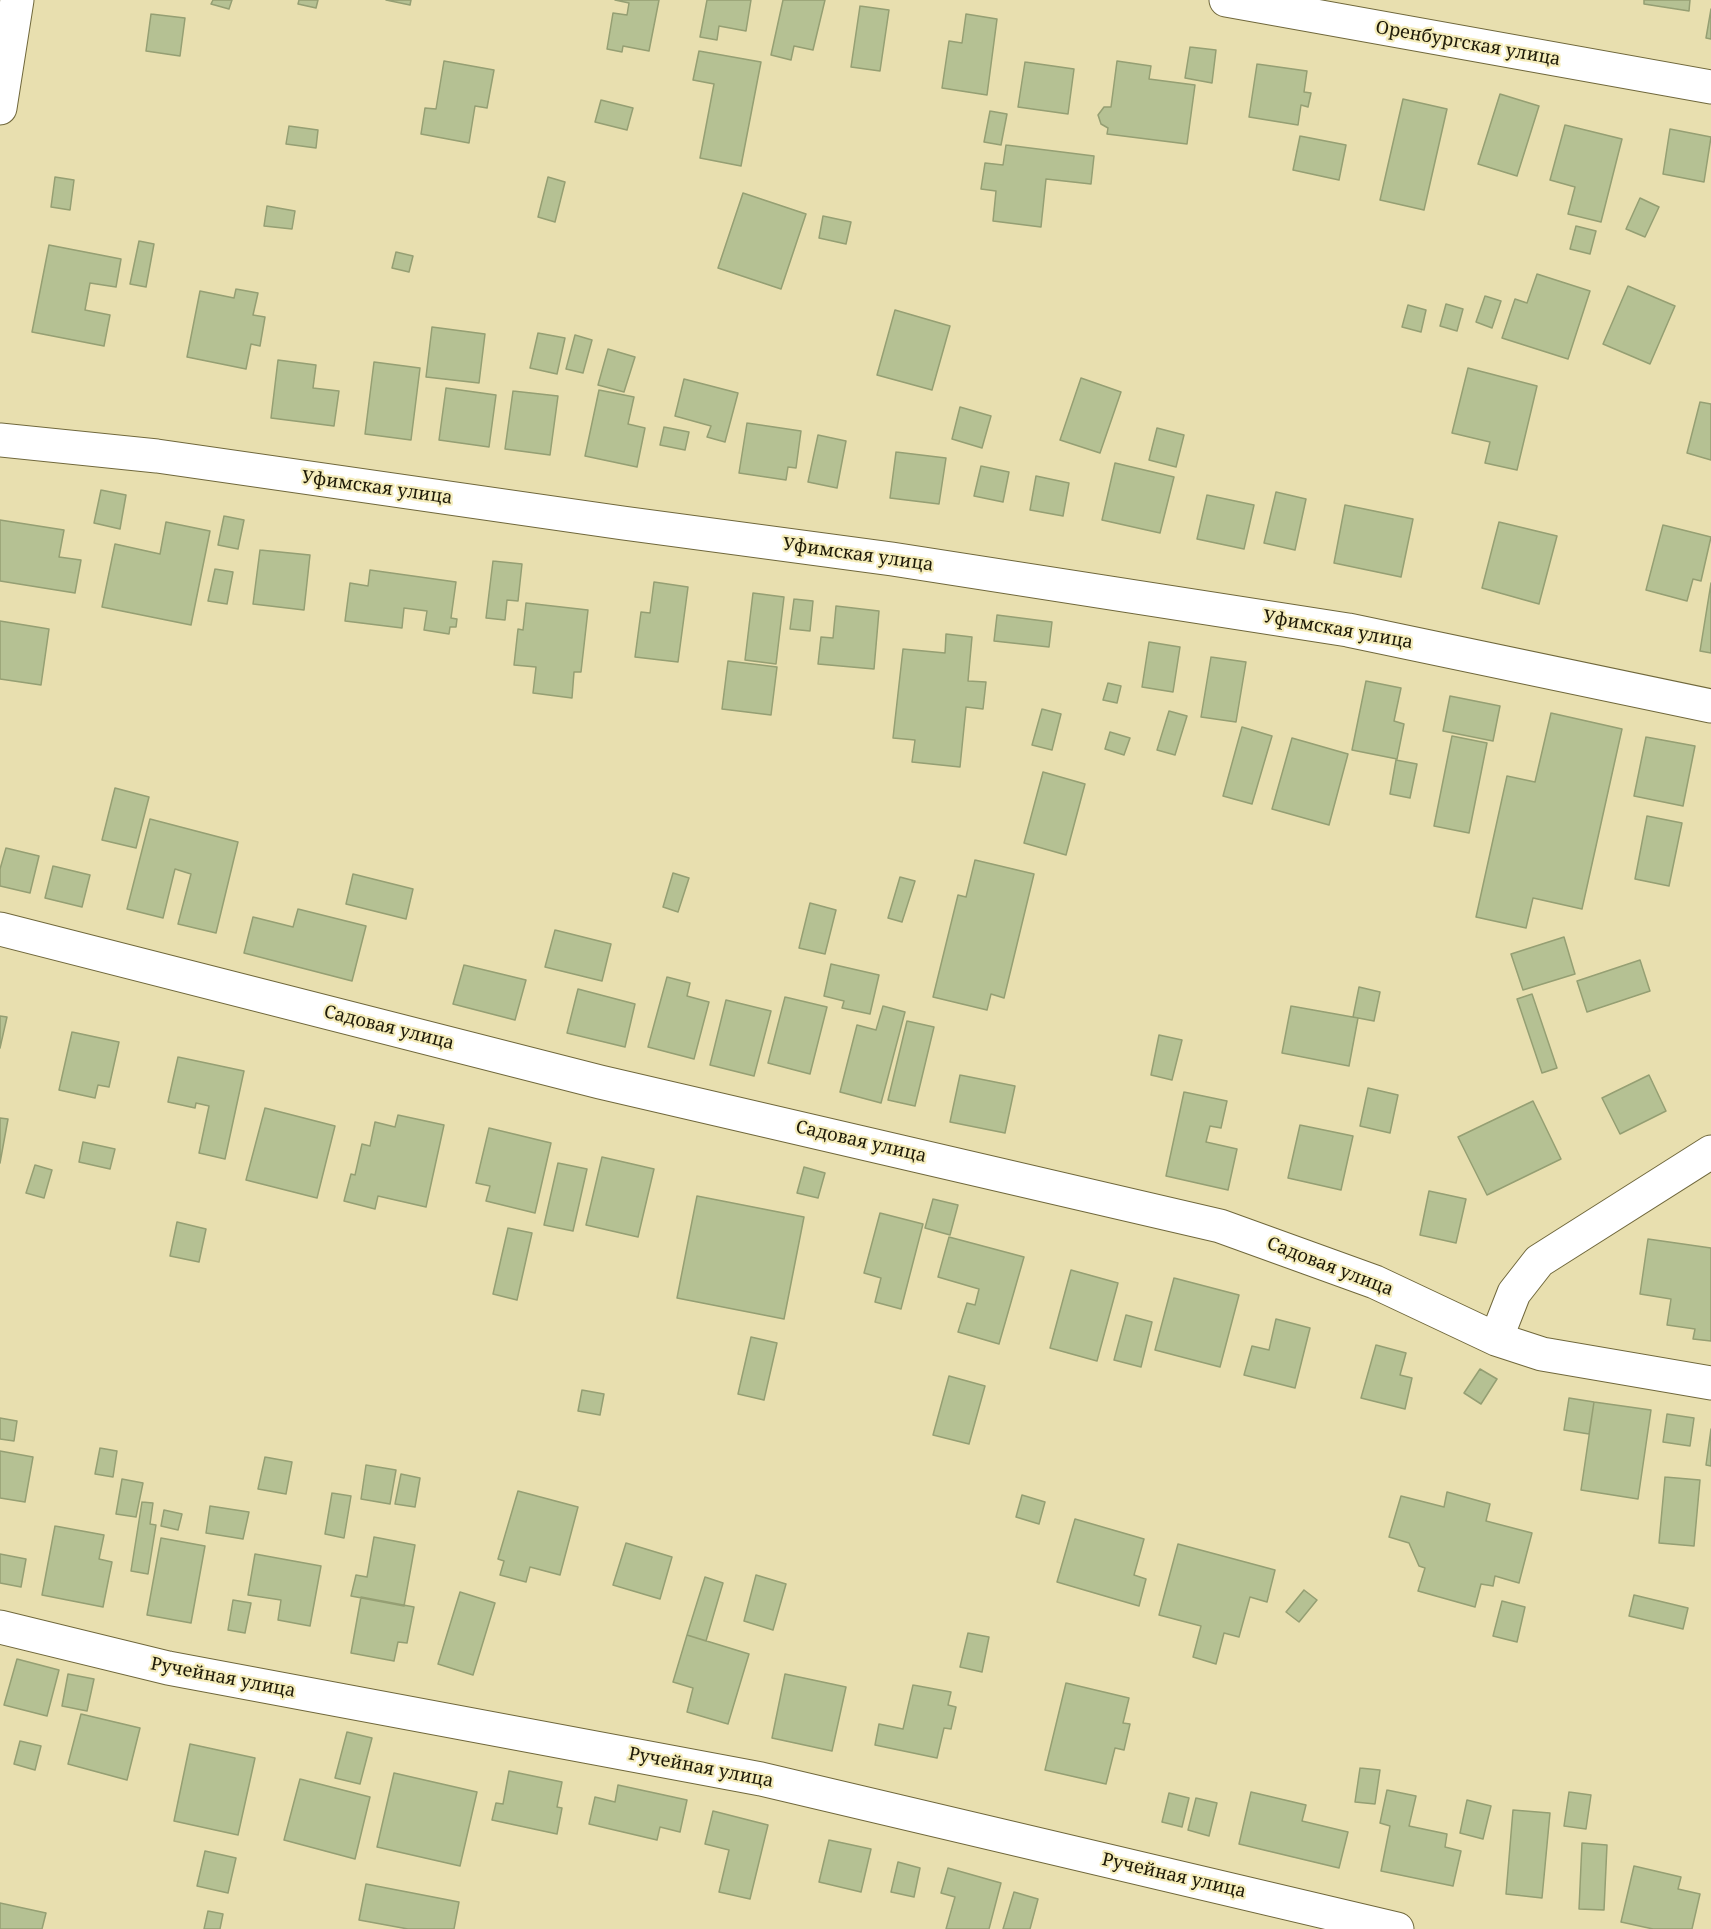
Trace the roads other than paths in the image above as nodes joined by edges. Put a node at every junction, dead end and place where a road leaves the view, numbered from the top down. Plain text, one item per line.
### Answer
1 (17, 0) edge
2 (1226, 0) edge
3 (1711, 87) edge
4 (0, 108) edge
5 (0, 440) edge
6 (1711, 706) edge
7 (0, 929) edge
8 (1711, 1152) edge
9 (1496, 1339) junction
10 (1711, 1383) edge
11 (0, 1628) edge
12 (1397, 1929) edge

1 - 4 street
2 - 3 street, Оренбургская улица
5 - 6 street, Уфимская улица
7 - 9 street, Садовая улица
8 - 9 street
9 - 10 street, Садовая улица
11 - 12 street, Ручейная улица

